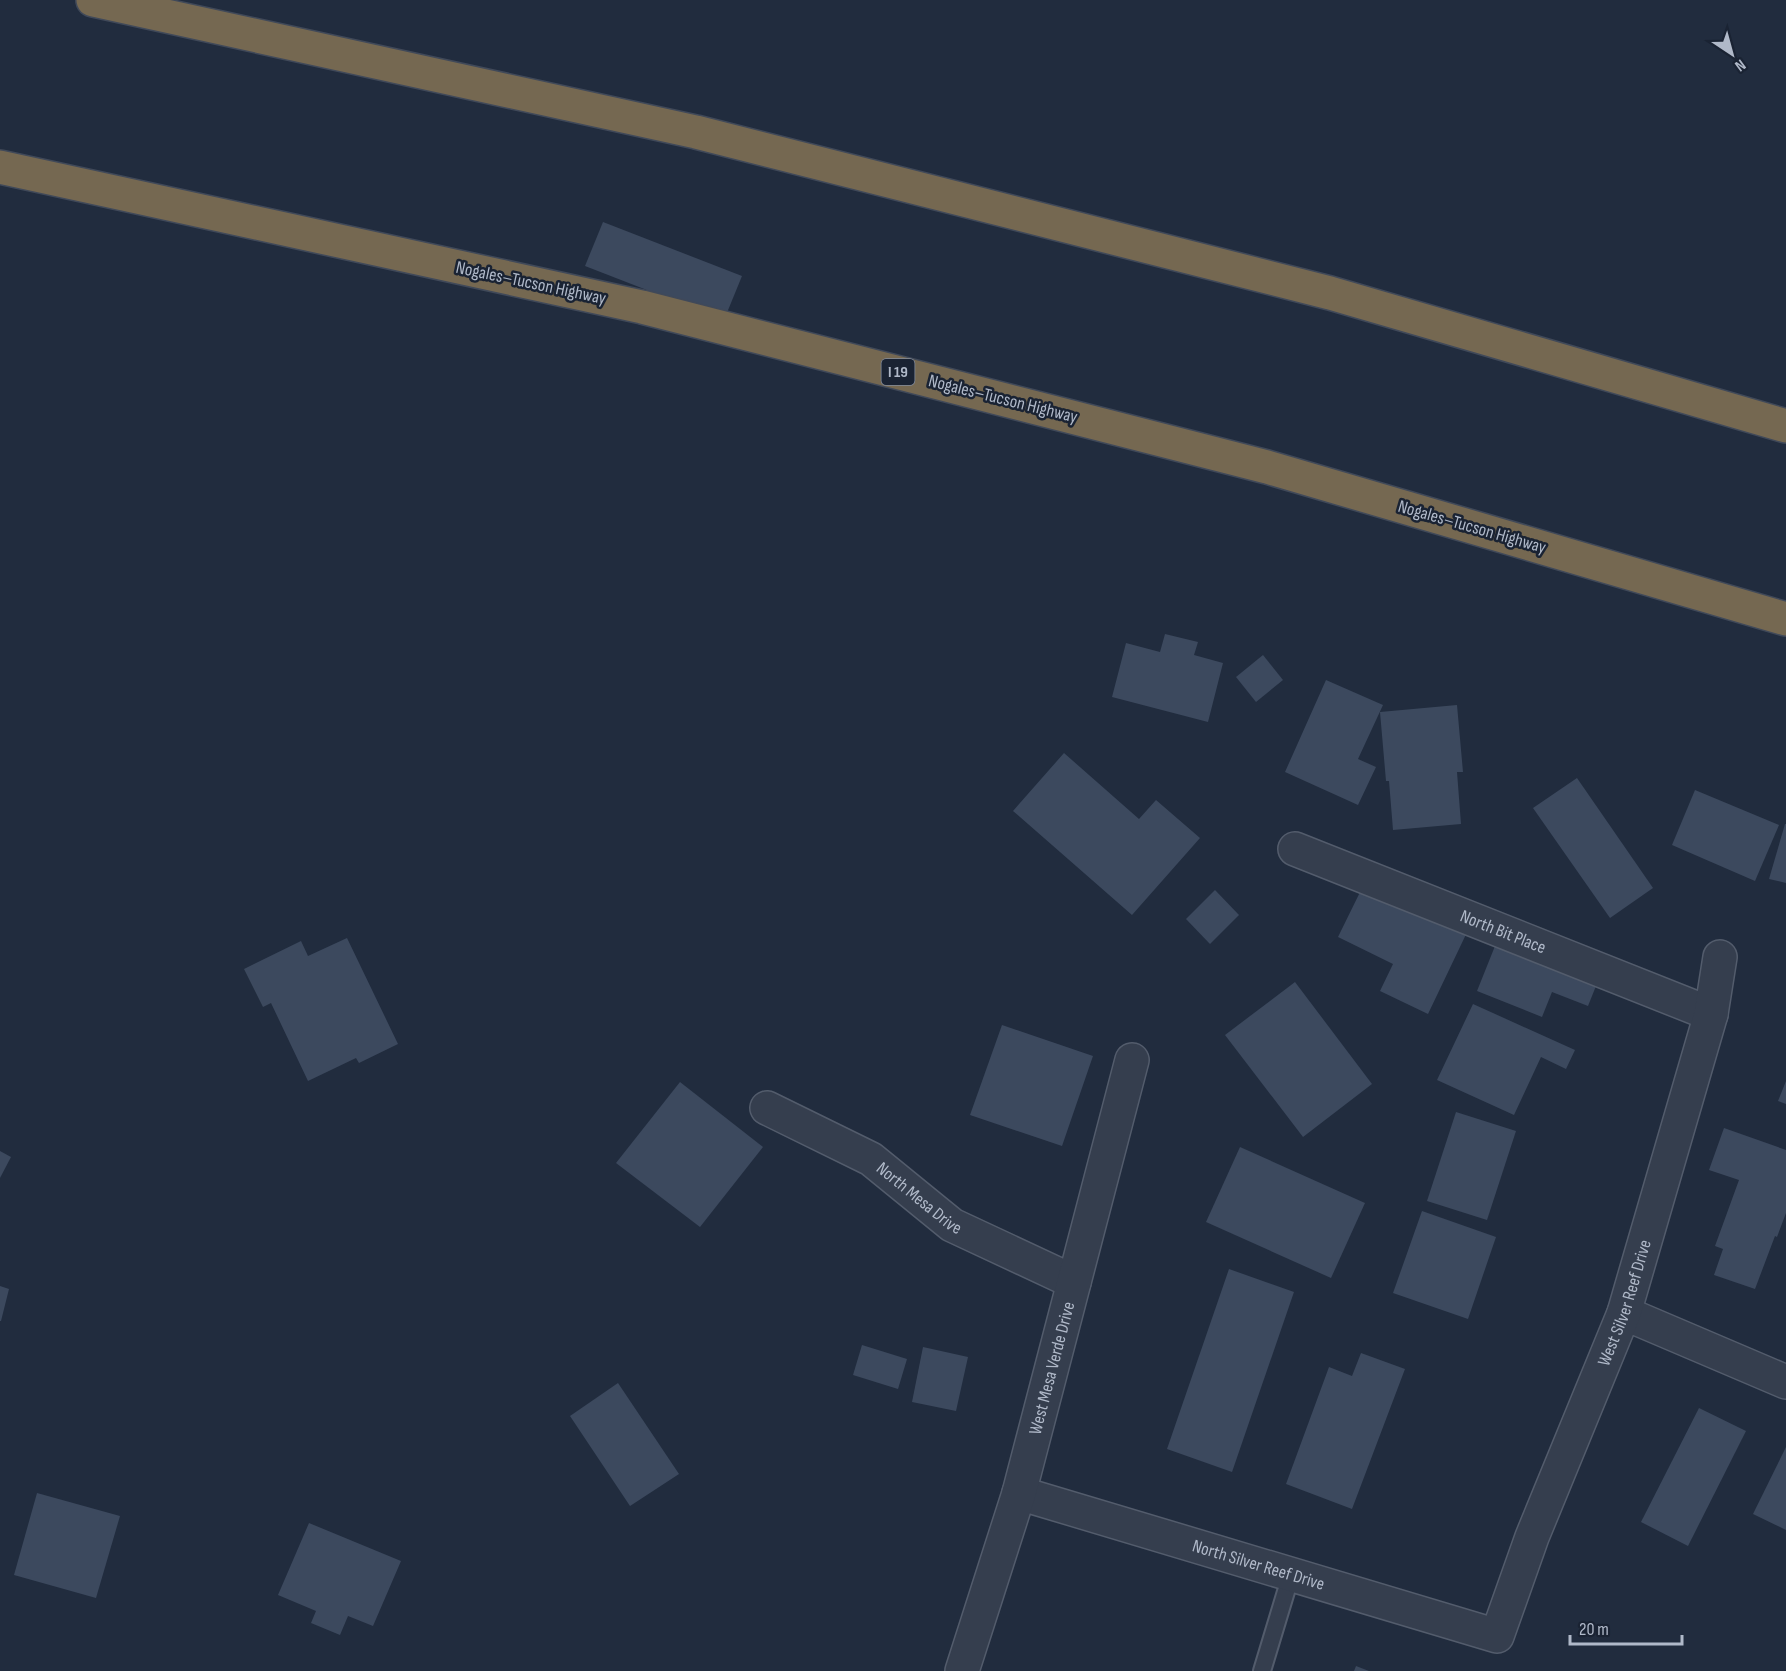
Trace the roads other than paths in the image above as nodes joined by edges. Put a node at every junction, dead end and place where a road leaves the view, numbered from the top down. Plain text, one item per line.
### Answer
1 (93, 0) edge
2 (0, 167) edge
3 (1786, 426) edge
4 (1786, 619) edge
5 (1295, 849) dead end
6 (1720, 957) dead end
7 (1711, 1014) junction
8 (1132, 1060) dead end
9 (767, 1108) dead end
10 (1074, 1282) junction
11 (1624, 1313) junction
12 (1786, 1382) edge
13 (1019, 1493) junction
14 (1291, 1575) junction
15 (1497, 1636) joint
16 (962, 1671) edge
17 (1262, 1671) edge

1 - 3 highway
2 - 4 highway, Nogales–Tucson Highway / I 19
5 - 7 street, North Bit Place
6 - 7 street, West Silver Reef Drive
7 - 11 street, West Silver Reef Drive
8 - 10 street, West Mesa Verde Drive
9 - 10 street, North Mesa Drive
10 - 13 street, West Mesa Verde Drive
11 - 12 street
11 - 15 street, West Silver Reef Drive
13 - 14 street, North Silver Reef Drive
13 - 16 street, West Mesa Verde Drive
14 - 15 street, North Silver Reef Drive
14 - 17 lane

